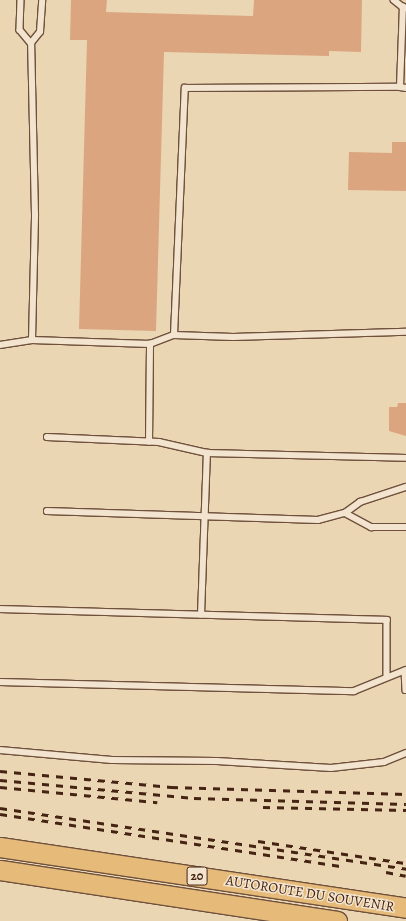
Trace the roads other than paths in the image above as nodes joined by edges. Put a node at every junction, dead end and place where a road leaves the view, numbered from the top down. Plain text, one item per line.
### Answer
1 (21, 0) edge
2 (42, 0) edge
3 (394, 0) edge
4 (404, 8) edge
5 (31, 43) junction
6 (400, 87) junction
7 (406, 88) edge
8 (406, 332) edge
9 (174, 335) junction
10 (32, 340) junction
11 (150, 344) junction
12 (0, 345) edge
13 (47, 437) dead end
14 (149, 442) junction
15 (207, 453) junction
16 (406, 458) edge
17 (406, 487) edge
18 (47, 510) dead end
19 (345, 514) junction
20 (204, 517) junction
21 (406, 527) edge
22 (0, 609) edge
23 (201, 615) junction
24 (405, 671) edge
25 (387, 677) junction
26 (0, 682) edge
27 (406, 690) edge
28 (0, 750) edge
29 (406, 753) edge
30 (0, 847) edge
31 (0, 870) edge
32 (406, 908) edge
33 (337, 921) edge

1 - 5 lane
2 - 5 lane
3 - 4 lane
4 - 6 lane
5 - 10 lane
6 - 7 lane
6 - 9 lane
8 - 9 lane
9 - 11 lane
10 - 11 lane
10 - 12 lane
11 - 14 lane
13 - 14 lane
14 - 15 lane
15 - 16 lane
15 - 20 lane
17 - 19 lane
18 - 20 lane
19 - 20 lane
19 - 21 lane
20 - 23 lane
22 - 23 lane
23 - 25 lane
24 - 25 lane
24 - 27 lane
25 - 26 lane
28 - 29 lane
30 - 32 highway, AUTOROUTE DU SOUVENIR / 20
31 - 33 highway, AUTOROUTE DU SOUVENIR / 20

